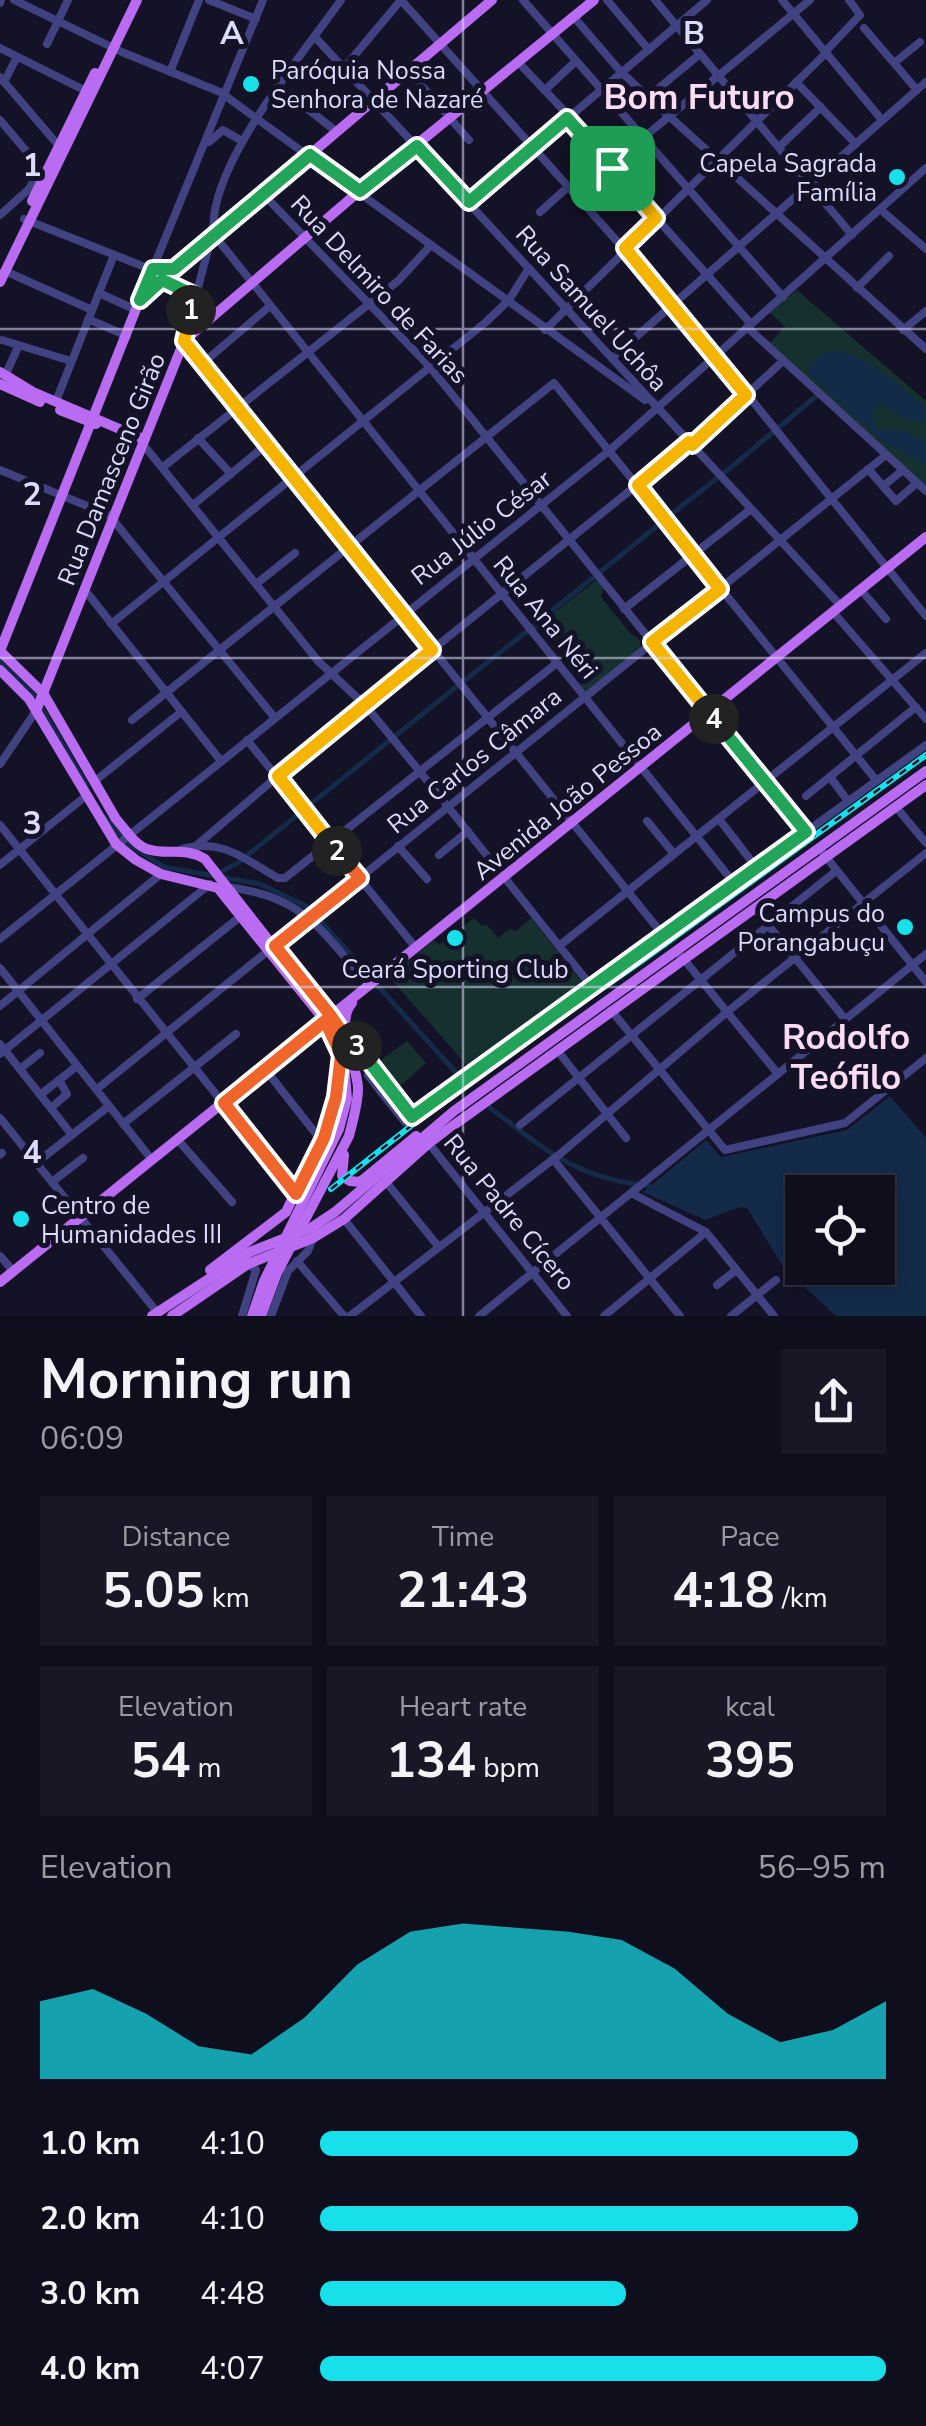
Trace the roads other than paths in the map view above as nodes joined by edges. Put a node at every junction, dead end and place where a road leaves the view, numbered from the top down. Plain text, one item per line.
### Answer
1 (14, 0) edge
2 (68, 0) edge
3 (134, 0) edge
4 (199, 0) edge
5 (208, 0) edge
6 (263, 0) edge
7 (341, 0) edge
8 (401, 0) edge
9 (492, 0) edge
10 (523, 0) edge
11 (594, 0) edge
12 (608, 0) edge
13 (655, 0) edge
14 (707, 0) edge
15 (782, 0) edge
16 (810, 0) edge
17 (849, 0) edge
18 (794, 14) junction
19 (573, 16) junction
20 (256, 20) junction
21 (58, 22) junction
22 (678, 27) junction
23 (864, 28) dead end
24 (552, 34) junction
25 (315, 37) junction
26 (920, 42) dead end
27 (47, 44) dead end
28 (441, 44) junction
29 (111, 47) junction
30 (0, 48) edge
31 (648, 50) junction
32 (825, 52) junction
33 (700, 54) junction
34 (16, 57) junction
35 (576, 61) junction
36 (518, 62) junction
37 (894, 63) junction
38 (344, 68) junction
39 (409, 71) junction
40 (170, 72) junction
41 (621, 72) junction
42 (718, 74) junction
43 (2, 79) edge
44 (796, 82) junction
45 (926, 82) edge
46 (280, 88) junction
47 (544, 90) junction
48 (600, 90) junction
49 (917, 90) junction
50 (482, 91) junction
51 (88, 92) junction
52 (224, 95) junction
53 (648, 98) junction
54 (374, 100) junction
55 (821, 108) junction
56 (668, 116) junction
57 (568, 117) junction
58 (258, 118) junction
59 (450, 119) junction
60 (0, 120) edge
61 (882, 120) junction
62 (756, 121) junction
63 (337, 132) junction
64 (643, 138) junction
65 (470, 140) dead end
66 (242, 141) junction
67 (856, 144) junction
68 (58, 145) junction
69 (205, 146) junction
70 (417, 146) junction
71 (533, 146) junction
72 (779, 146) junction
73 (310, 155) junction
74 (719, 159) junction
75 (925, 170) edge
76 (808, 184) junction
77 (570, 186) junction
78 (687, 189) junction
79 (360, 191) junction
80 (263, 194) junction
81 (469, 202) junction
82 (880, 210) junction
83 (540, 212) dead end
84 (777, 213) junction
85 (0, 215) edge
86 (656, 218) junction
87 (27, 220) junction
88 (852, 235) junction
89 (212, 236) junction
90 (304, 238) junction
91 (431, 245) junction
92 (739, 247) junction
93 (625, 248) junction
94 (926, 248) edge
95 (114, 255) junction
96 (888, 256) dead end
97 (827, 259) junction
98 (529, 268) junction
99 (153, 269) junction
100 (174, 269) junction
101 (2, 274) edge
102 (708, 274) junction
103 (162, 280) junction
104 (251, 282) junction
105 (858, 288) junction
106 (99, 293) junction
107 (196, 296) junction
108 (783, 297) junction
109 (508, 302) junction
110 (370, 304) junction
111 (674, 304) junction
112 (138, 305) junction
113 (270, 306) junction
114 (566, 308) junction
115 (92, 310) junction
116 (926, 311) edge
117 (88, 319) junction
118 (749, 326) junction
119 (545, 330) junction
120 (903, 330) junction
121 (127, 336) junction
122 (2, 340) edge
123 (184, 341) junction
124 (18, 346) junction
125 (926, 349) edge
126 (309, 352) junction
127 (715, 355) junction
128 (612, 358) junction
129 (71, 360) junction
130 (784, 361) junction
131 (202, 363) junction
132 (430, 367) junction
133 (2, 377) edge
134 (746, 395) junction
135 (56, 401) junction
136 (654, 405) junction
137 (238, 407) junction
138 (93, 419) junction
139 (364, 422) junction
140 (485, 436) junction
141 (198, 438) junction
142 (143, 441) junction
143 (267, 444) junction
144 (690, 444) junction
145 (610, 450) junction
146 (886, 454) junction
147 (163, 468) junction
148 (868, 469) junction
149 (0, 470) edge
150 (903, 470) junction
151 (231, 474) junction
152 (294, 477) junction
153 (917, 483) junction
154 (638, 485) junction
155 (883, 486) junction
156 (419, 491) junction
157 (926, 491) edge
158 (62, 495) junction
159 (831, 500) junction
160 (193, 505) junction
161 (541, 506) junction
162 (750, 509) junction
163 (112, 518) junction
164 (218, 537) junction
165 (926, 537) edge
166 (569, 540) junction
167 (780, 540) junction
168 (349, 546) junction
169 (294, 553) dead end
170 (694, 554) junction
171 (473, 558) junction
172 (887, 569) junction
173 (164, 581) junction
174 (256, 584) junction
175 (720, 589) junction
176 (84, 590) junction
177 (861, 590) junction
178 (502, 594) junction
179 (274, 606) junction
180 (624, 609) junction
181 (837, 609) junction
182 (404, 614) junction
183 (926, 616) edge
184 (886, 618) dead end
185 (111, 624) junction
186 (652, 642) junction
187 (220, 650) junction
188 (432, 650) junction
189 (0, 651) edge
190 (926, 653) edge
191 (777, 658) junction
192 (558, 663) junction
193 (0, 670) edge
194 (331, 674) junction
195 (893, 679) junction
196 (166, 693) junction
197 (585, 697) junction
198 (39, 702) junction
199 (365, 705) junction
200 (916, 707) junction
201 (180, 712) junction
202 (709, 713) junction
203 (275, 718) junction
204 (488, 719) junction
205 (926, 719) edge
206 (132, 720) dead end
207 (832, 727) junction
208 (248, 740) junction
209 (926, 745) edge
210 (515, 752) junction
211 (856, 757) junction
212 (222, 761) junction
213 (0, 764) edge
214 (641, 767) junction
215 (926, 772) edge
216 (421, 773) junction
217 (278, 776) junction
218 (830, 777) junction
219 (876, 780) junction
220 (95, 781) junction
221 (764, 782) junction
222 (926, 785) edge
223 (86, 796) junction
224 (806, 796) dead end
225 (848, 801) junction
226 (448, 806) junction
227 (896, 807) junction
228 (719, 819) junction
229 (572, 822) junction
230 (647, 822) dead end
231 (0, 825) edge
232 (468, 831) junction
233 (806, 832) junction
234 (697, 836) junction
235 (122, 839) junction
236 (331, 843) junction
237 (198, 844) junction
238 (926, 844) edge
239 (398, 846) junction
240 (20, 848) junction
241 (179, 850) junction
242 (823, 853) junction
243 (926, 853) edge
244 (674, 854) junction
245 (439, 855) dead end
246 (0, 865) edge
247 (756, 867) junction
248 (836, 870) junction
249 (161, 874) junction
250 (504, 877) junction
251 (360, 878) junction
252 (219, 880) junction
253 (427, 880) dead end
254 (734, 883) junction
255 (629, 891) junction
256 (58, 893) junction
257 (864, 905) junction
258 (755, 909) junction
259 (313, 915) junction
260 (241, 916) junction
261 (768, 925) junction
262 (89, 933) junction
263 (663, 935) junction
264 (0, 939) edge
265 (559, 946) junction
266 (272, 948) junction
267 (416, 948) junction
268 (926, 954) edge
269 (681, 955) junction
270 (794, 958) junction
271 (112, 964) junction
272 (912, 965) junction
273 (0, 968) edge
274 (701, 980) junction
275 (926, 982) edge
276 (370, 986) junction
277 (592, 987) junction
278 (18, 991) junction
279 (357, 996) junction
280 (137, 999) junction
281 (0, 1006) edge
282 (611, 1010) junction
283 (727, 1012) junction
284 (328, 1018) junction
285 (845, 1019) junction
286 (42, 1020) junction
287 (168, 1034) junction
288 (236, 1034) dead end
289 (631, 1034) junction
290 (350, 1044) junction
291 (2, 1050) edge
292 (557, 1050) junction
293 (40, 1052) dead end
294 (341, 1055) junction
295 (926, 1058) edge
296 (77, 1066) junction
297 (195, 1067) junction
298 (658, 1068) junction
299 (20, 1069) junction
300 (265, 1069) junction
301 (357, 1074) junction
302 (778, 1074) junction
303 (580, 1076) junction
304 (59, 1080) junction
305 (385, 1089) junction
306 (97, 1090) junction
307 (40, 1095) junction
308 (224, 1103) junction
309 (109, 1106) junction
310 (51, 1108) junction
311 (609, 1112) junction
312 (0, 1118) edge
313 (123, 1124) junction
314 (520, 1125) dead end
315 (708, 1130) junction
316 (72, 1135) junction
317 (349, 1136) junction
318 (425, 1138) junction
319 (626, 1138) dead end
320 (320, 1139) dead end
321 (178, 1140) junction
322 (556, 1157) junction
323 (83, 1158) dead end
324 (152, 1160) junction
325 (36, 1163) junction
326 (52, 1182) junction
327 (386, 1182) junction
328 (638, 1188) junction
329 (296, 1194) junction
330 (232, 1202) dead end
331 (484, 1213) junction
332 (600, 1216) junction
333 (80, 1217) junction
334 (344, 1219) junction
335 (706, 1232) junction
336 (312, 1233) junction
337 (438, 1246) junction
338 (0, 1256) edge
339 (297, 1260) junction
340 (248, 1264) junction
341 (736, 1270) junction
342 (14, 1272) junction
343 (533, 1272) junction
344 (650, 1279) junction
345 (776, 1280) dead end
346 (393, 1281) junction
347 (0, 1282) edge
348 (717, 1285) dead end
349 (757, 1295) junction
350 (165, 1314) edge
351 (242, 1316) edge
352 (252, 1316) edge
353 (260, 1316) edge
354 (271, 1316) edge
355 (347, 1316) edge
356 (421, 1316) edge
357 (480, 1316) edge
358 (568, 1316) edge
359 (604, 1316) edge
360 (680, 1316) edge
361 (731, 1316) edge
362 (774, 1316) edge

1 - 21 street
2 - 21 street
3 - 29 main road
4 - 40 street
5 - 20 street
6 - 20 street
7 - 25 street, Rua Damasceno Girão
8 - 28 street
8 - 38 street
9 - 28 main road
10 - 24 street
11 - 19 main road
12 - 31 street
13 - 22 street
14 - 22 street
15 - 18 street
16 - 18 street
17 - 32 street
18 - 32 street
18 - 42 street
19 - 24 main road
19 - 41 street
20 - 52 street
21 - 27 street
21 - 29 street
22 - 31 street
22 - 33 street
23 - 37 street
24 - 35 street
24 - 36 main road
25 - 38 street, Rua Samuel Uchôa
25 - 46 street, Rua Damasceno Girão
26 - 37 street
28 - 39 main road
28 - 50 street
29 - 40 street
29 - 51 main road
30 - 34 street
31 - 41 street
32 - 44 street
32 - 61 street
33 - 42 street
33 - 53 street
34 - 43 street
34 - 51 street
35 - 47 street
35 - 48 street
36 - 47 street
36 - 50 main road
37 - 49 street
38 - 54 street, Rua Samuel Uchôa
39 - 54 main road
39 - 59 street
40 - 52 street
41 - 48 street
41 - 53 street
42 - 56 street
42 - 62 street
43 - 68 street
44 - 55 street
44 - 62 street
45 - 49 street
46 - 58 street, Rua Damasceno Girão
46 - 63 street
47 - 57 street
48 - 57 street
48 - 64 street
49 - 61 street
50 - 59 main road
50 - 71 street
51 - 68 main road
51 - 87 main road
52 - 58 street
52 - 69 street
53 - 56 street
54 - 63 main road
54 - 70 street, Rua Samuel Uchôa
55 - 67 street
55 - 72 street
56 - 64 street
56 - 74 street
57 - 71 street
57 - 86 street
58 - 66 street, Rua Damasceno Girão
58 - 73 street
59 - 65 street
59 - 70 main road
60 - 85 street
61 - 67 street
62 - 72 street
62 - 74 street
63 - 73 main road
64 - 78 street
66 - 69 street
66 - 89 street, Rua Damasceno Girão
67 - 76 street
68 - 87 main road
69 - 99 street
70 - 79 main road
70 - 81 street, Rua Samuel Uchôa
71 - 77 street
71 - 81 street
72 - 76 street
73 - 79 street
73 - 80 main road
74 - 78 street
74 - 84 street
75 - 82 street, Rua Júlio César
76 - 84 street
76 - 88 street
77 - 83 street
77 - 93 street
78 - 86 street
78 - 92 street
79 - 90 main road
79 - 91 street
80 - 89 main road
80 - 90 street, Rua Delmiro de Farias
81 - 98 street, Rua Samuel Uchôa
82 - 88 street, Rua Júlio César
82 - 94 street
84 - 92 street
84 - 97 street
86 - 93 street
86 - 102 street
87 - 95 street
87 - 101 main road
88 - 97 street, Rua Júlio César
89 - 100 main road
89 - 104 street, Rua Ana Néri
89 - 107 street, Rua Damasceno Girão
90 - 104 main road
90 - 110 street, Rua Delmiro de Farias
91 - 109 street
91 - 110 street
92 - 102 street
92 - 108 street
93 - 111 street
93 - 114 street
95 - 99 street
95 - 106 street
96 - 105 street
97 - 105 street
97 - 108 street, Rua Júlio César
98 - 109 street
98 - 114 street, Rua Samuel Uchôa
99 - 100 street
99 - 112 street
100 - 103 main road
101 - 115 street
102 - 111 street
102 - 118 street
103 - 107 street
103 - 112 main road
104 - 113 street, Rua Ana Néri
104 - 123 main road
105 - 120 street
106 - 112 street
106 - 115 street
107 - 123 street, Rua Damasceno Girão
108 - 118 street, Rua Júlio César
109 - 119 street
109 - 132 street
110 - 126 street
110 - 132 street, Rua Delmiro de Farias
111 - 127 street
111 - 128 street
112 - 121 main road
113 - 126 street, Rua Ana Néri
113 - 131 street
114 - 119 street
114 - 128 street, Rua Samuel Uchôa
115 - 117 street
116 - 120 street
117 - 121 street
117 - 129 street
118 - 127 street, Rua Júlio César
118 - 130 street
119 - 136 street
120 - 125 street
121 - 138 main road
122 - 124 street
123 - 131 street
123 - 142 main road, Rua Damasceno Girão
124 - 129 street
124 - 133 street
126 - 137 street
126 - 139 street, Rua Ana Néri
127 - 134 street
127 - 136 street, Rua Júlio César
128 - 136 street, Rua Samuel Uchôa
129 - 135 street
130 - 134 street
130 - 146 street
131 - 137 street
132 - 139 street
132 - 140 street, Rua Delmiro de Farias
133 - 135 main road
133 - 138 main road
134 - 144 street
134 - 159 street
135 - 138 main road
136 - 144 street, Rua Samuel Uchôa
136 - 145 street, Rua Júlio César
137 - 141 street
137 - 143 street
138 - 142 main road
138 - 158 main road
139 - 152 street
139 - 156 street, Rua Ana Néri
140 - 145 street
140 - 156 street
140 - 161 street, Rua Delmiro de Farias
141 - 147 street
141 - 151 street
142 - 147 street
142 - 163 main road, Rua Damasceno Girão
143 - 151 street
143 - 152 street
144 - 154 street
144 - 162 street, Rua Samuel Uchôa
145 - 154 street
145 - 161 street, Rua Júlio César
146 - 148 street, Rua Carlos Câmara
146 - 150 street
147 - 160 street
148 - 155 street
148 - 159 street, Rua Carlos Câmara
149 - 158 street
150 - 153 street
150 - 155 street
151 - 160 street
152 - 164 street
152 - 168 street
153 - 155 street
153 - 157 street
154 - 166 street
154 - 170 street
156 - 168 street
156 - 171 street, Rua Ana Néri
158 - 163 street
158 - 189 main road
159 - 167 street, Rua Carlos Câmara
159 - 172 street
160 - 164 street
161 - 166 street, Rua Delmiro de Farias
161 - 171 street, Rua Júlio César
162 - 167 street, Rua Samuel Uchôa
162 - 170 street
163 - 173 street
163 - 176 main road, Rua Damasceno Girão
164 - 173 street
164 - 174 street
165 - 172 main road, Avenida João Pessoa
166 - 178 street
166 - 180 street, Rua Delmiro de Farias
167 - 175 street, Rua Carlos Câmara
167 - 181 street, Rua Samuel Uchôa
168 - 179 street
168 - 182 street
169 - 174 street
170 - 175 street
170 - 180 street
171 - 178 street, Rua Ana Néri
171 - 182 street, Rua Júlio César
172 - 177 main road, Avenida João Pessoa
172 - 183 street
173 - 185 street
173 - 187 street
174 - 179 street
175 - 186 street, Rua Carlos Câmara
175 - 191 street
176 - 185 street
176 - 198 main road, Rua Damasceno Girão
177 - 181 main road, Avenida João Pessoa
177 - 184 street
178 - 188 street
178 - 192 street, Rua Ana Néri
179 - 187 street
179 - 194 street
180 - 186 street, Rua Delmiro de Farias
181 - 191 main road, Avenida João Pessoa
181 - 195 street, Rua Samuel Uchôa
182 - 188 street
182 - 194 street, Rua Júlio César
185 - 196 street
186 - 197 street, Rua Carlos Câmara
186 - 202 street, Rua Delmiro de Farias
187 - 196 street
187 - 203 street
188 - 199 street
188 - 204 street
189 - 198 main road
190 - 195 street
191 - 202 main road, Avenida João Pessoa
191 - 207 street
192 - 197 street, Rua Ana Néri
192 - 204 street
193 - 198 main road
194 - 199 street
194 - 203 street, Rua Júlio César
195 - 200 street, Rua Samuel Uchôa
195 - 207 street
196 - 201 street
196 - 206 street
197 - 210 street, Rua Carlos Câmara
197 - 214 street, Rua Ana Néri
198 - 213 street
198 - 220 main road
198 - 223 main road
199 - 216 street
199 - 217 street
200 - 205 street, Rua Samuel Uchôa
200 - 211 street
201 - 212 street
201 - 220 street
202 - 214 main road, Avenida João Pessoa
202 - 221 street, Rua Delmiro de Farias
203 - 208 street, Rua Júlio César
204 - 210 street
204 - 216 street
207 - 211 street
207 - 221 street
208 - 212 street, Rua Júlio César
208 - 217 street
209 - 219 street
210 - 226 street, Rua Carlos Câmara
210 - 229 street
211 - 218 street
211 - 219 street
212 - 235 street, Rua Júlio César
214 - 229 main road, Avenida João Pessoa
214 - 234 street, Rua Ana Néri
215 - 242 main road
216 - 226 street
216 - 236 street
217 - 236 street
217 - 237 street
218 - 224 street
218 - 225 street
219 - 225 street
220 - 235 main road
221 - 228 street
221 - 233 street, Rua Delmiro de Farias
222 - 227 main road
223 - 235 main road
223 - 240 street
225 - 233 street
226 - 232 street
226 - 239 street, Rua Carlos Câmara
227 - 238 street
227 - 242 main road
228 - 234 street
228 - 247 street
229 - 250 main road, Avenida João Pessoa
229 - 255 street
230 - 244 street
231 - 240 street
232 - 245 street
232 - 250 street
233 - 247 street
234 - 244 street
234 - 254 street, Rua Ana Néri
235 - 241 main road
235 - 249 main road
235 - 256 street, Rua Júlio César
236 - 237 street
236 - 251 street
237 - 241 street
239 - 251 street, Rua Carlos Câmara
239 - 253 street
240 - 246 street
240 - 256 street
241 - 252 main road
242 - 248 street
242 - 258 main road
242 - 269 main road
243 - 257 street
244 - 255 street
247 - 254 street
248 - 257 street
248 - 261 street
249 - 252 main road
249 - 262 street
250 - 265 street
250 - 267 main road, Avenida João Pessoa
251 - 259 street, Rua Carlos Câmara
251 - 267 street
252 - 259 street
252 - 260 main road
252 - 266 main road
252 - 271 street
254 - 263 street
255 - 263 street
255 - 265 street
256 - 262 street
256 - 264 street, Rua Júlio César
257 - 270 street
257 - 272 street
258 - 261 street
258 - 269 main road
259 - 266 street, Rua Carlos Câmara
259 - 276 street
260 - 266 main road
260 - 280 street
261 - 270 street
261 - 274 street
262 - 271 street
262 - 278 street
263 - 277 street
265 - 277 street
266 - 284 main road
266 - 287 street, Rua Carlos Câmara
267 - 276 main road, Avenida João Pessoa
268 - 272 street
269 - 274 street
269 - 282 main road
269 - 318 main road
270 - 283 street
270 - 285 street
271 - 280 street
271 - 286 street
272 - 275 street
272 - 285 street
273 - 278 street
274 - 283 street
274 - 289 street
276 - 279 main road, Avenida João Pessoa
277 - 305 street
278 - 281 street
278 - 286 street
279 - 284 main road, Avenida João Pessoa
279 - 290 main road
280 - 287 street
282 - 289 street
282 - 292 main road
283 - 298 street
283 - 302 street
284 - 290 main road
284 - 294 main road
284 - 300 main road, Avenida João Pessoa
285 - 302 street
286 - 291 street
286 - 296 street
287 - 297 street
287 - 306 street, Rua Carlos Câmara
288 - 297 street
289 - 298 street
289 - 303 street
290 - 301 main road
290 - 305 street
291 - 299 street
292 - 303 street
292 - 318 main road
293 - 299 street
294 - 301 main road
294 - 329 main road
295 - 315 street
296 - 304 street
296 - 306 street
297 - 308 street
297 - 313 street
298 - 311 street
298 - 315 street
299 - 307 street
300 - 308 main road, Avenida João Pessoa
300 - 320 street
301 - 305 street
301 - 317 main road
301 - 352 main road
302 - 315 street
303 - 311 street
303 - 314 street
304 - 307 street
304 - 310 street
306 - 309 street
307 - 310 street
308 - 321 main road, Avenida João Pessoa
308 - 329 street
309 - 313 street
309 - 316 street
310 - 316 street
311 - 319 street
311 - 322 street
312 - 325 street
313 - 324 street
315 - 328 street
316 - 325 street
317 - 318 main road
317 - 353 main road
318 - 327 main road
318 - 331 street, Rua Padre Cícero
318 - 336 main road
321 - 324 main road, Avenida João Pessoa
321 - 330 street
322 - 331 street
322 - 332 street
323 - 326 street
324 - 333 main road, Avenida João Pessoa
325 - 326 street
326 - 333 street
327 - 334 main road
327 - 337 street
328 - 332 street
328 - 335 street
329 - 350 main road
331 - 337 street
331 - 343 street, Rua Padre Cícero
332 - 343 street
332 - 344 street
333 - 342 main road, Avenida João Pessoa
333 - 350 street
334 - 336 main road
334 - 346 street
335 - 341 street
335 - 344 street
336 - 339 street
336 - 340 main road
336 - 350 main road
337 - 346 street
338 - 342 street
339 - 354 street
339 - 355 street
340 - 350 main road
340 - 351 street
341 - 348 street
341 - 349 street
342 - 347 main road, Avenida João Pessoa
343 - 357 street
343 - 358 street, Rua Padre Cícero
344 - 359 street
344 - 360 street
345 - 349 street
346 - 355 street
346 - 356 street
349 - 361 street
349 - 362 street

